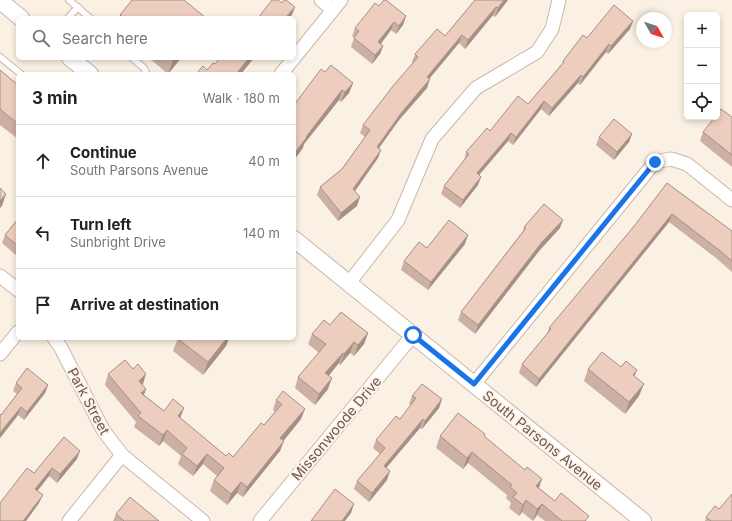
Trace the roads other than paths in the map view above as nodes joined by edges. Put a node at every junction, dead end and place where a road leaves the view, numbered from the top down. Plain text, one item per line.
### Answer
1 (69, 0) edge
2 (320, 0) edge
3 (559, 0) edge
4 (0, 1) edge
5 (337, 5) edge
6 (78, 7) junction
7 (19, 16) edge
8 (70, 16) edge
9 (88, 16) edge
10 (296, 56) edge
11 (0, 57) edge
12 (72, 60) edge
13 (134, 60) edge
14 (292, 60) edge
15 (19, 72) edge
16 (88, 72) edge
17 (146, 72) edge
18 (283, 72) edge
19 (732, 200) edge
20 (296, 241) edge
21 (0, 276) edge
22 (349, 283) junction
23 (16, 288) edge
24 (16, 334) edge
25 (413, 335) junction
26 (55, 340) edge
27 (0, 354) edge
28 (474, 384) junction
29 (122, 455) junction
30 (69, 521) edge
31 (203, 521) edge
32 (260, 521) edge
33 (644, 521) edge

1 - 6 lane
2 - 5 street
3 - 22 street
4 - 7 street
5 - 10 street
6 - 8 lane
6 - 9 lane
11 - 15 lane
12 - 16 street
13 - 17 lane
14 - 18 street
19 - 28 street
20 - 22 street, South Parsons Avenue
21 - 23 street
22 - 25 street, South Parsons Avenue
24 - 27 street
25 - 28 street, South Parsons Avenue
25 - 32 street, Missonwoode Drive
26 - 29 street, Park Street
28 - 33 street, South Parsons Avenue
29 - 30 street
29 - 31 street, Park Street

